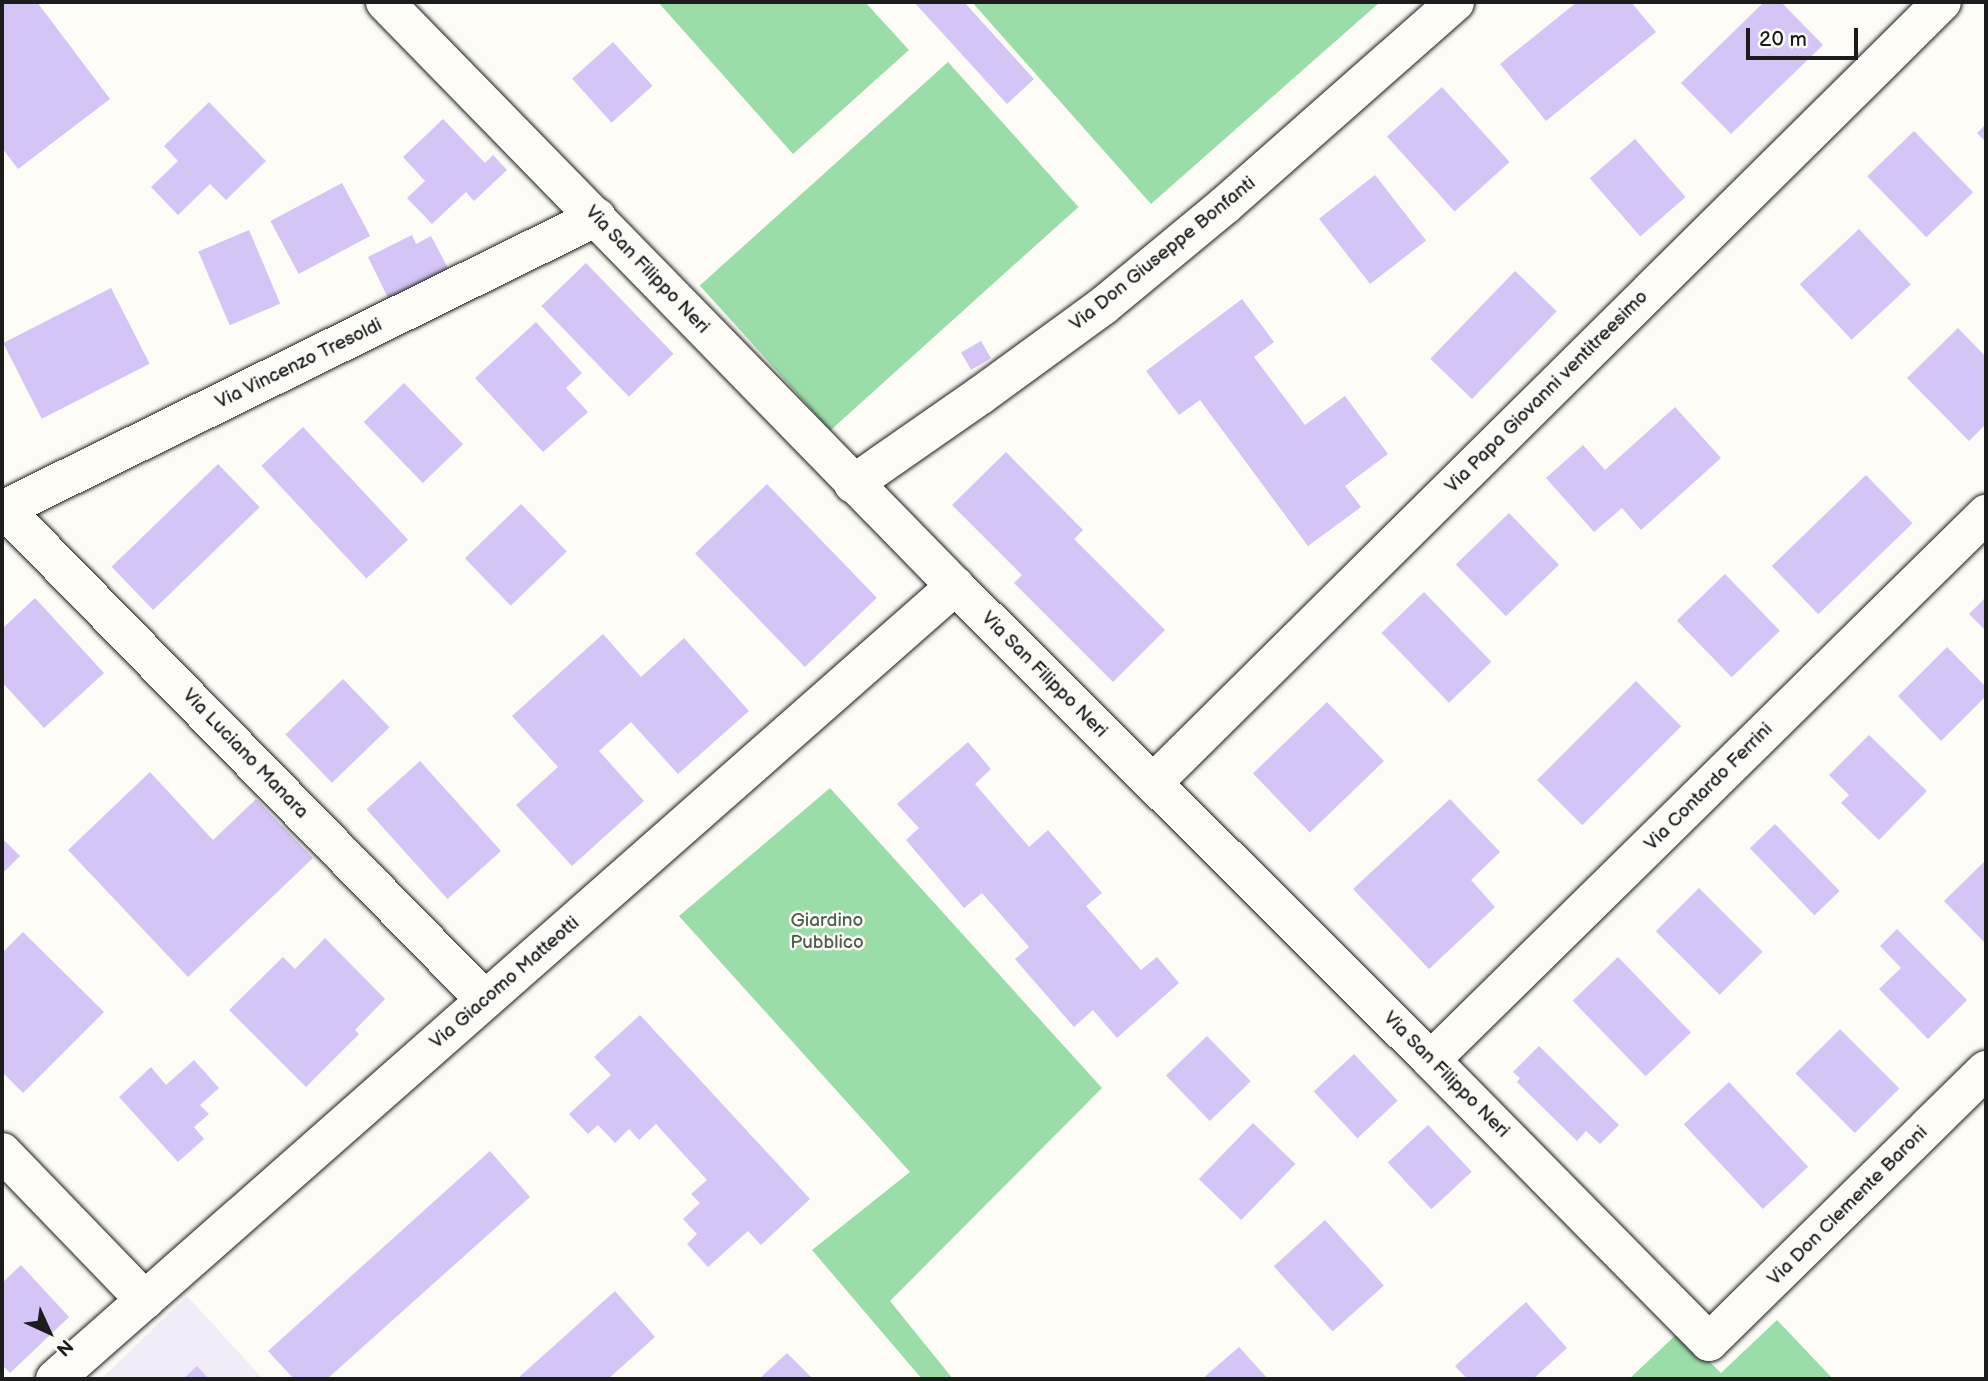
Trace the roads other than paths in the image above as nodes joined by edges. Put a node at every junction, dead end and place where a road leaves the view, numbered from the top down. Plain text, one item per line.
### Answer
1 (385, 2) edge
2 (1455, 2) edge
3 (1942, 2) edge
4 (597, 217) junction
5 (853, 484) junction
6 (3, 510) edge
7 (1986, 514) edge
8 (955, 586) junction
9 (1153, 783) junction
10 (485, 1000) junction
11 (1431, 1060) junction
12 (1986, 1070) edge
13 (2, 1152) edge
14 (145, 1300) junction
15 (1709, 1342) joint
16 (55, 1379) edge

1 - 4 street, Via San Filippo Neri
2 - 5 street, Via Don Giuseppe Bonfanti
3 - 9 street, Via Papa Giovanni ventitreesimo
4 - 5 street, Via San Filippo Neri
4 - 6 street, Via Vincenzo Tresoldi
5 - 8 street, Via San Filippo Neri
6 - 10 street, Via Luciano Manara
7 - 11 street, Via Contardo Ferrini
8 - 9 street, Via San Filippo Neri
8 - 10 street, Via Giacomo Matteotti
9 - 11 street, Via San Filippo Neri
10 - 14 street, Via Giacomo Matteotti
11 - 15 street, Via San Filippo Neri
12 - 15 street, Via Don Clemente Baroni
13 - 14 street
14 - 16 street, Via Giacomo Matteotti

